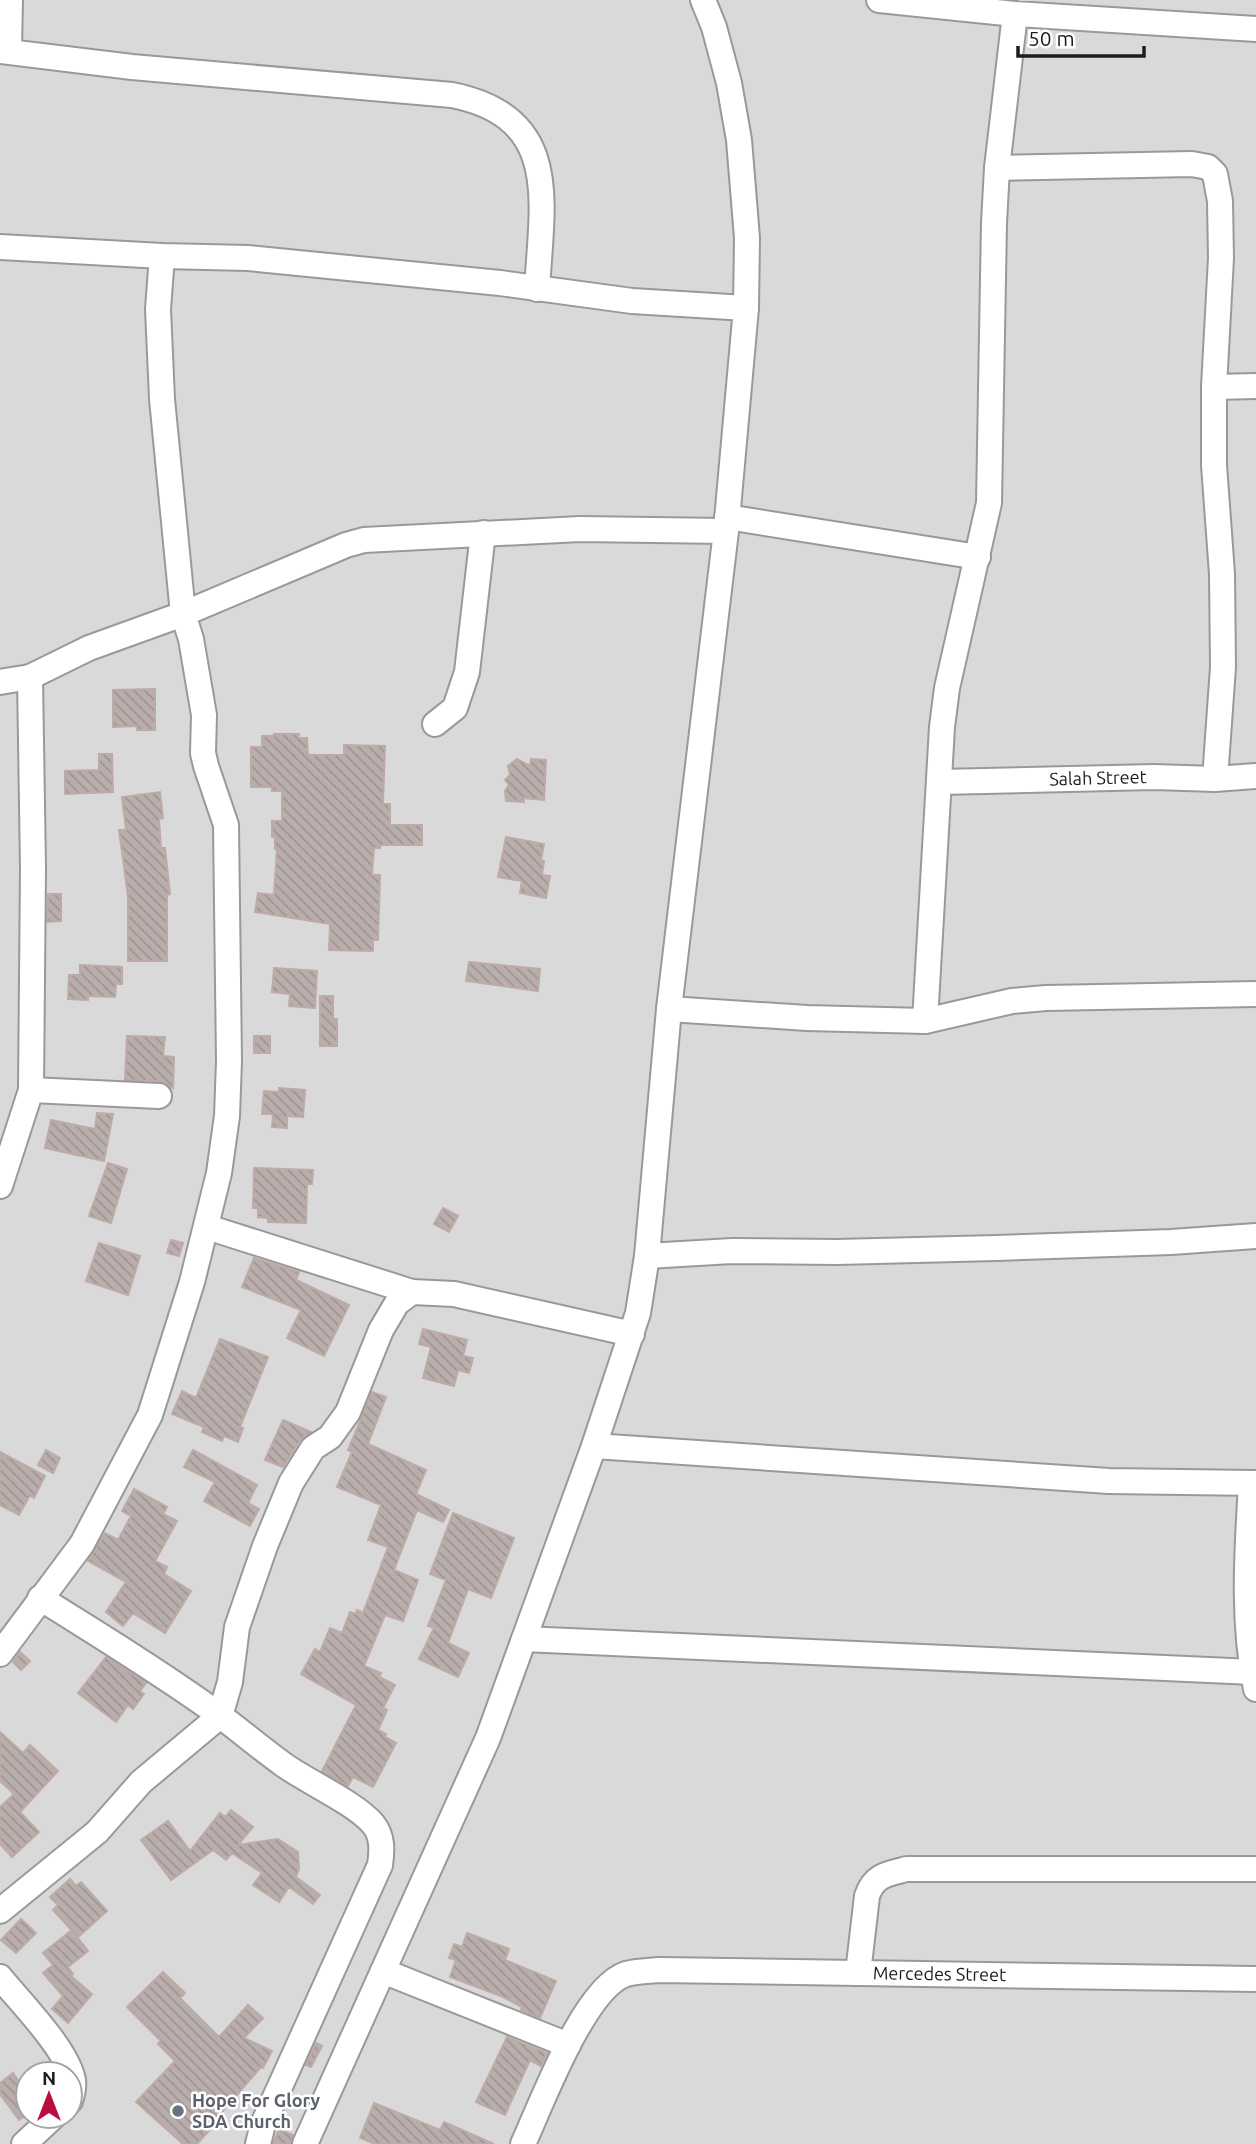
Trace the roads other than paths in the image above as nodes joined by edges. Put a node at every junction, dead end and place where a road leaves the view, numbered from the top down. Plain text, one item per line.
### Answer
1 (10, 0) edge
2 (703, 0) edge
3 (878, 0) edge
4 (1015, 14) junction
5 (1256, 29) edge
6 (4, 51) edge
7 (997, 168) junction
8 (0, 247) edge
9 (162, 256) junction
10 (537, 289) junction
11 (746, 308) junction
12 (1256, 386) edge
13 (1214, 387) junction
14 (726, 524) junction
15 (483, 533) junction
16 (978, 557) junction
17 (183, 614) junction
18 (30, 677) junction
19 (0, 682) edge
20 (435, 724) dead end
21 (1256, 776) edge
22 (1216, 779) junction
23 (940, 782) junction
24 (1256, 994) edge
25 (668, 1009) junction
26 (925, 1021) junction
27 (31, 1090) junction
28 (159, 1096) dead end
29 (0, 1186) edge
30 (207, 1227) junction
31 (1256, 1236) edge
32 (647, 1256) junction
33 (412, 1292) junction
34 (632, 1335) junction
35 (594, 1446) junction
36 (1254, 1483) edge
37 (40, 1598) junction
38 (524, 1639) junction
39 (0, 1654) edge
40 (1254, 1680) edge
41 (220, 1716) junction
42 (1256, 1869) edge
43 (0, 1911) edge
44 (383, 1971) junction
45 (858, 1973) junction
46 (0, 1978) edge
47 (1256, 1979) edge
48 (568, 2045) junction
49 (65, 2060) edge
50 (39, 2130) edge
51 (24, 2144) edge
52 (258, 2144) edge
53 (305, 2144) edge
54 (523, 2144) edge

1 - 6 street
2 - 11 street
3 - 4 street
4 - 5 street
4 - 7 street
6 - 10 street
7 - 13 street
7 - 16 street
8 - 9 street
9 - 10 street
9 - 17 street
10 - 11 street
11 - 14 street
12 - 13 street
13 - 22 street
14 - 15 street
14 - 16 street
14 - 25 street
15 - 17 street
15 - 20 street
16 - 23 street
17 - 18 street
17 - 30 street
18 - 19 street
18 - 27 street
21 - 22 street, Salah Street
22 - 23 street, Salah Street
23 - 26 street
24 - 26 street
25 - 26 street
25 - 32 street
27 - 28 street
27 - 29 street
30 - 33 street
30 - 37 street
31 - 32 street
32 - 34 street
33 - 34 street
33 - 41 street
34 - 35 street
35 - 36 street
35 - 38 street
36 - 40 street
37 - 39 street
37 - 41 street
38 - 40 street
38 - 44 street
41 - 43 street
41 - 52 street
42 - 45 street
44 - 48 street
44 - 53 street
45 - 47 street, Mercedes Street
45 - 48 street, Mercedes Street
46 - 49 street
48 - 54 street
50 - 51 street

